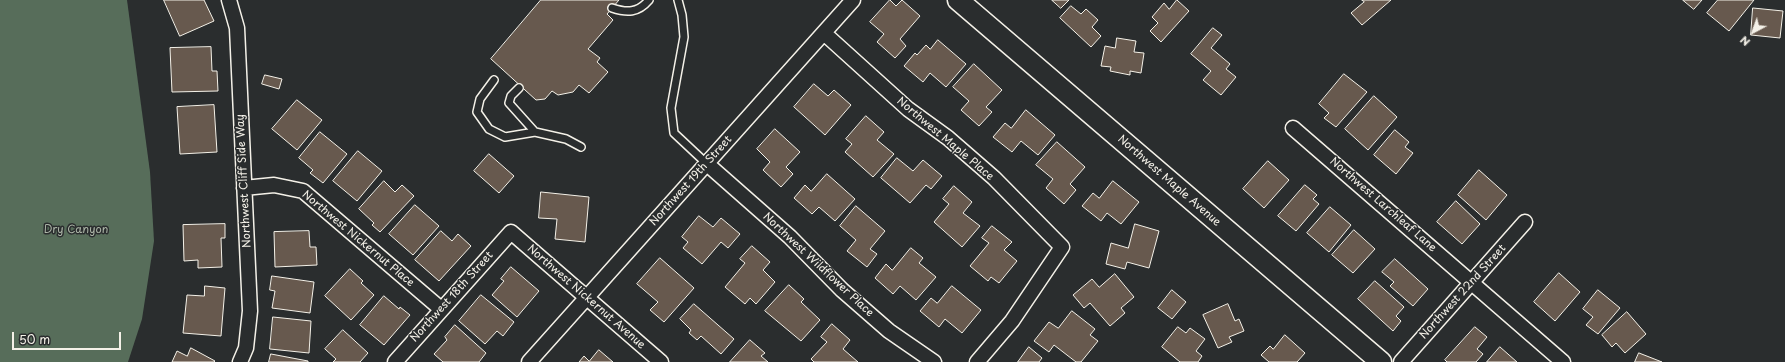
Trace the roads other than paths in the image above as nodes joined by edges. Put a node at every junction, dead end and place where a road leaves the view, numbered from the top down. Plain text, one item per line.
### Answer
1 (229, 0) edge
2 (649, 0) edge
3 (678, 0) edge
4 (853, 0) edge
5 (958, 0) edge
6 (612, 8) dead end
7 (825, 34) junction
8 (494, 80) dead end
9 (518, 88) dead end
10 (1293, 128) dead end
11 (534, 132) junction
12 (581, 147) dead end
13 (706, 163) junction
14 (244, 188) junction
15 (1525, 222) dead end
16 (510, 232) joint
17 (1472, 283) junction
18 (587, 297) junction
19 (441, 309) junction
20 (240, 362) edge
21 (395, 362) edge
22 (529, 362) edge
23 (661, 362) edge
24 (934, 362) edge
25 (977, 362) edge
26 (1381, 362) edge
27 (1401, 362) edge
28 (1563, 362) edge

1 - 14 street, Northwest Cliff Side Way
2 - 6 lane
3 - 13 lane
4 - 7 street, Northwest 19th Street
5 - 26 street, Northwest Maple Avenue
7 - 13 street, Northwest 19th Street
7 - 25 street, Northwest Maple Place
8 - 11 lane
9 - 11 lane
10 - 17 street, Northwest Larchleaf Lane
11 - 12 lane
13 - 18 street, Northwest 19th Street
13 - 24 street, Northwest Wildflower Place
14 - 19 street, Northwest Nickernut Place
14 - 20 street, Northwest Cliff Side Way
15 - 17 street, Northwest 22nd Street
16 - 18 street, Northwest Nickernut Avenue
16 - 19 street, Northwest 18th Street
17 - 27 street, Northwest 22nd Street
17 - 28 street, Northwest Larchleaf Lane
18 - 22 street, Northwest 19th Street
18 - 23 street, Northwest Nickernut Avenue
19 - 21 street, Northwest 18th Street

